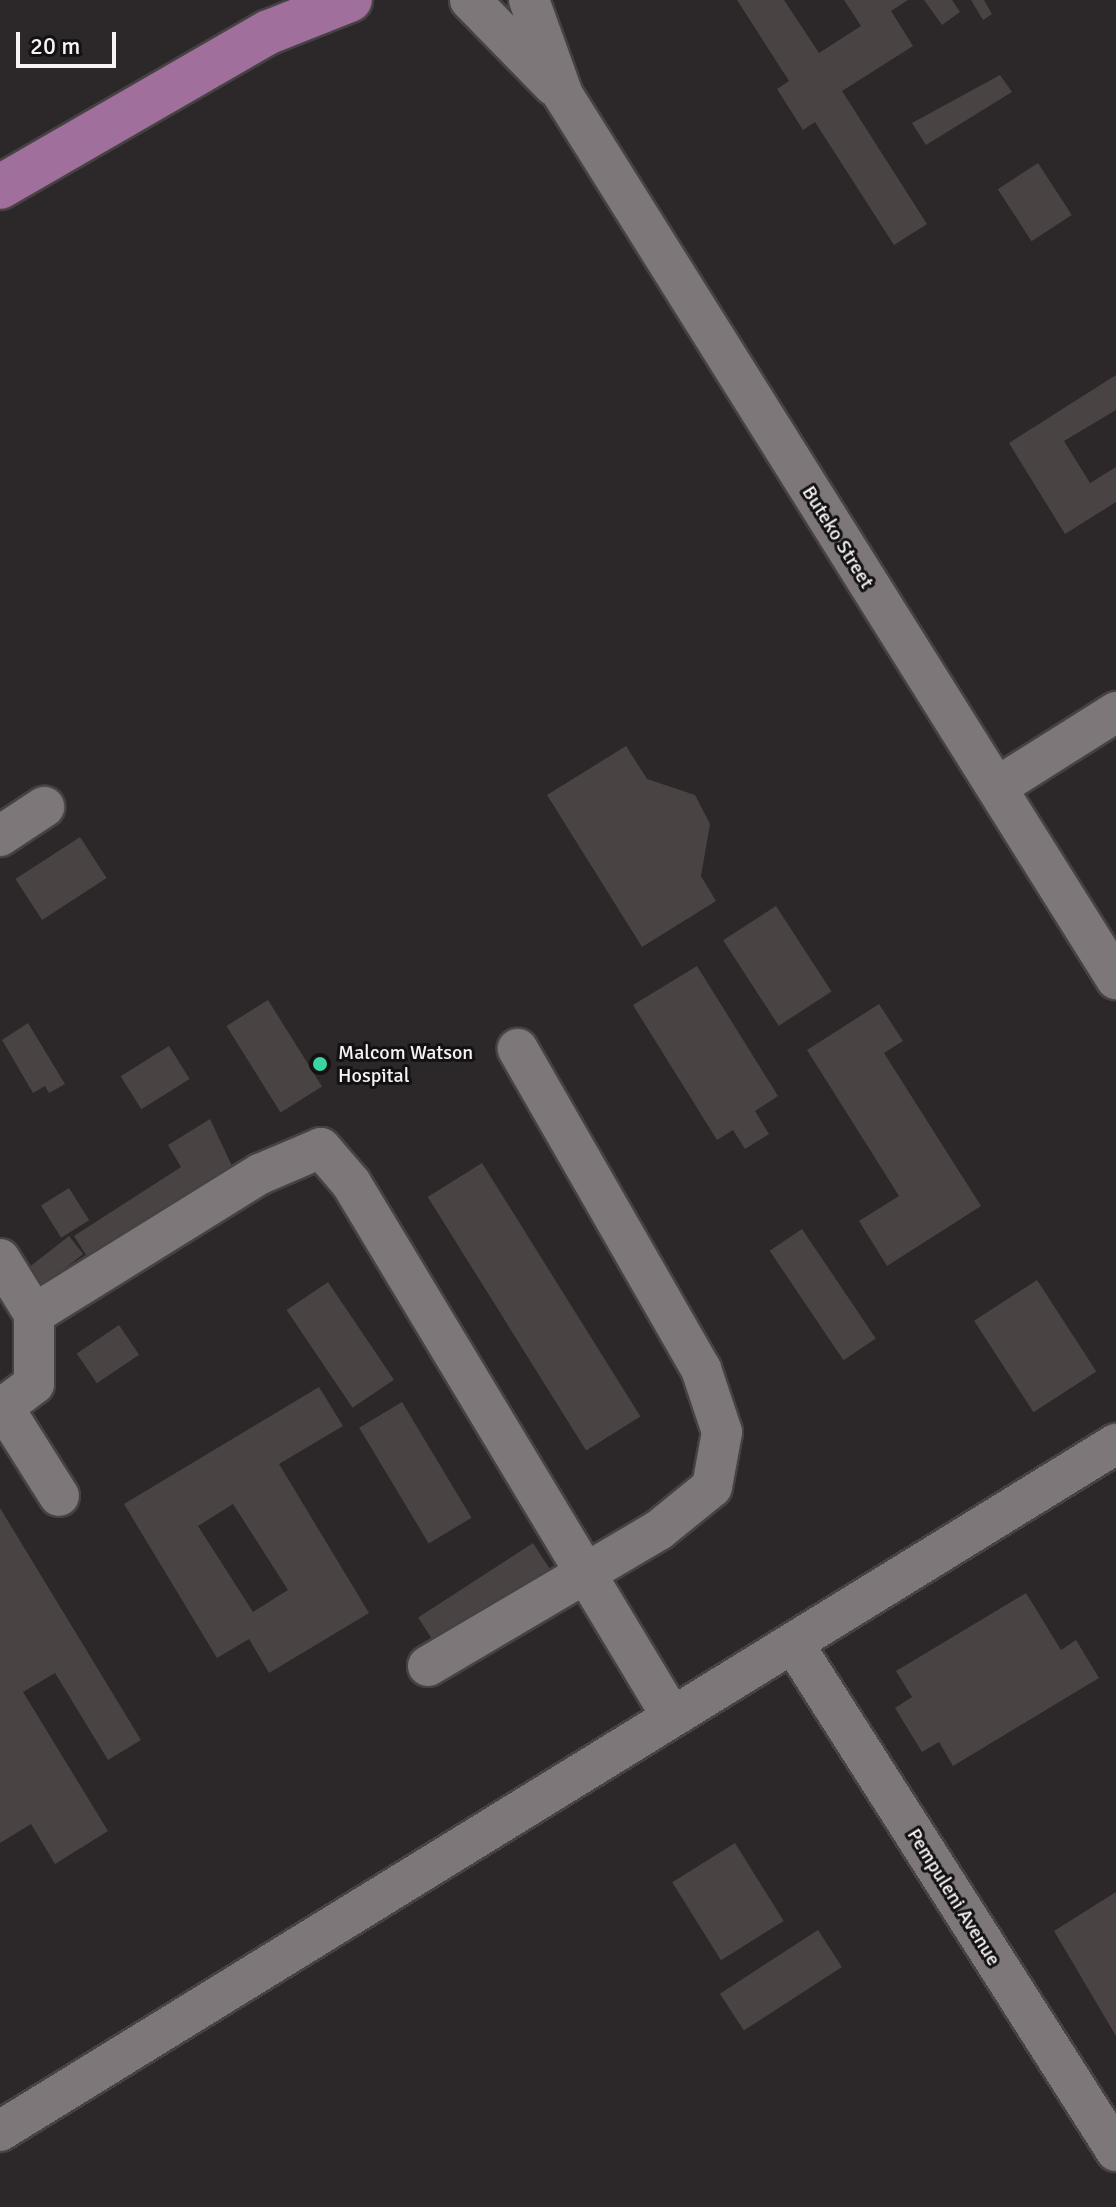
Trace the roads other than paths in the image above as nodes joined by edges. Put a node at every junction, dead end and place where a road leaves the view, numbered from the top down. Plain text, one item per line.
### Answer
1 (302, 0) edge
2 (350, 0) edge
3 (470, 0) edge
4 (529, 0) edge
5 (269, 32) junction
6 (563, 95) junction
7 (0, 187) edge
8 (1116, 712) edge
9 (997, 787) junction
10 (44, 807) dead end
11 (0, 836) edge
12 (1116, 979) edge
13 (518, 1049) dead end
14 (0, 1259) edge
15 (34, 1314) junction
16 (1116, 1444) edge
17 (59, 1496) dead end
18 (587, 1574) junction
19 (793, 1643) junction
20 (428, 1666) dead end
21 (672, 1717) junction
22 (0, 2131) edge
23 (1116, 2151) edge

1 - 5 main road
2 - 5 main road
3 - 6 street, Buteko Street
4 - 6 street, Buteko Street
5 - 7 main road
6 - 9 street, Buteko Street
8 - 9 street
9 - 12 street, Buteko Street
10 - 11 street
13 - 18 street
14 - 15 street
15 - 17 street
15 - 18 street
16 - 19 street
18 - 20 street
18 - 21 street
19 - 21 street
19 - 23 street, Pempuleni Avenue
21 - 22 street

